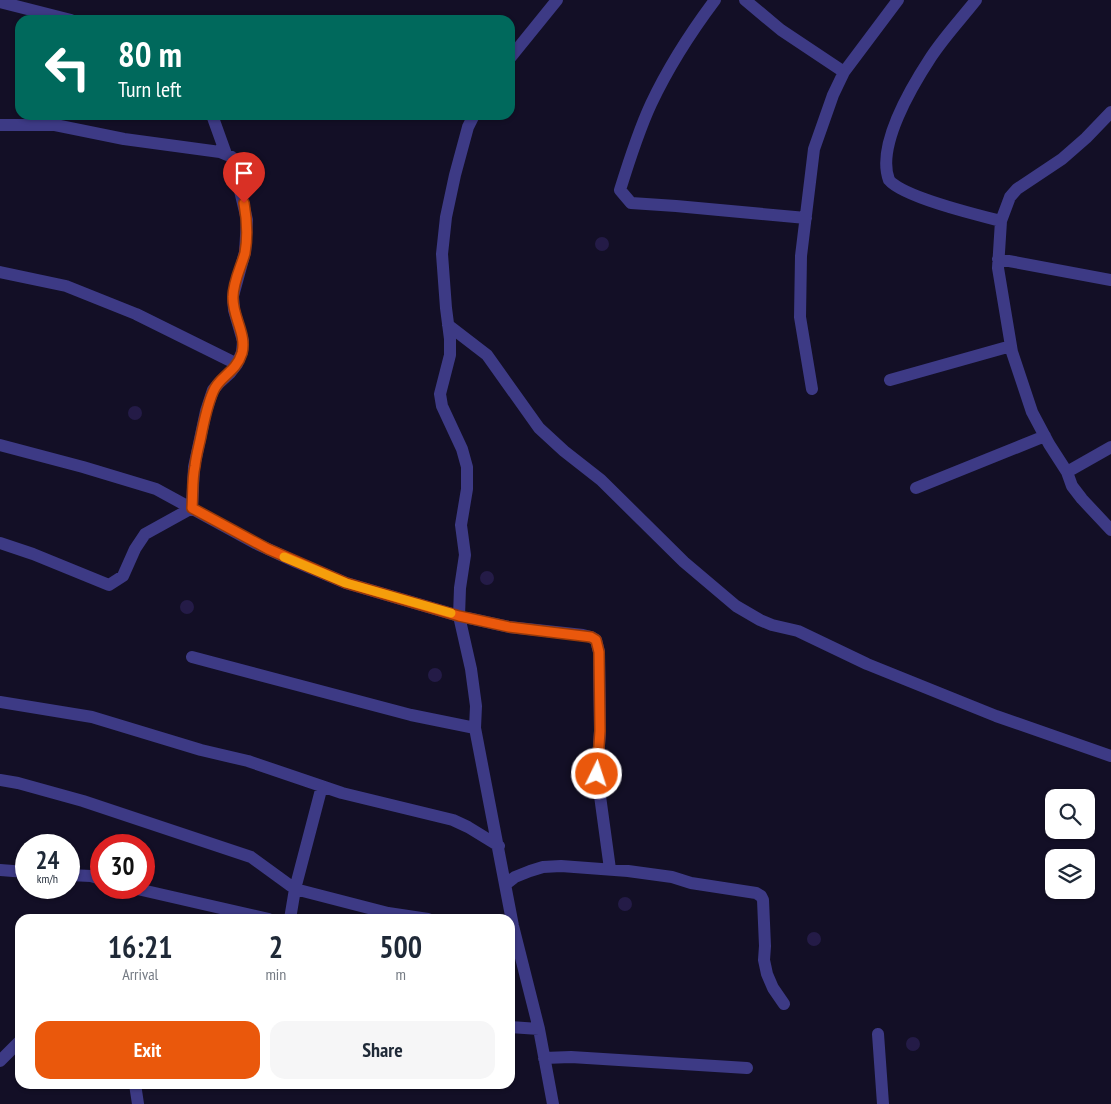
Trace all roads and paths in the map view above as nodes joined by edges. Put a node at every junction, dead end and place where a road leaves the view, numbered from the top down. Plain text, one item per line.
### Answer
1 (557, 0) edge
2 (715, 0) edge
3 (745, 0) edge
4 (898, 0) edge
5 (976, 0) edge
6 (0, 2) edge
7 (51, 15) edge
8 (515, 52) edge
9 (844, 72) junction
10 (1111, 112) edge
11 (214, 120) edge
12 (471, 120) edge
13 (0, 125) edge
14 (226, 154) junction
15 (806, 218) junction
16 (1001, 221) junction
17 (998, 259) junction
18 (0, 272) edge
19 (1111, 280) edge
20 (448, 325) junction
21 (1011, 346) junction
22 (237, 364) junction
23 (890, 380) dead end
24 (812, 389) dead end
25 (1045, 436) junction
26 (0, 445) edge
27 (1111, 447) edge
28 (1067, 472) junction
29 (916, 488) dead end
30 (192, 508) junction
31 (1111, 530) edge
32 (0, 543) edge
33 (459, 616) junction
34 (192, 657) dead end
35 (0, 702) edge
36 (475, 728) junction
37 (1111, 756) edge
38 (0, 780) edge
39 (322, 786) junction
40 (499, 846) junction
41 (0, 870) edge
42 (610, 870) junction
43 (15, 871) edge
44 (506, 884) junction
45 (296, 889) junction
46 (155, 893) edge
47 (246, 914) edge
48 (291, 914) edge
49 (394, 914) edge
50 (510, 914) edge
51 (515, 937) edge
52 (784, 1004) dead end
53 (515, 1027) edge
54 (539, 1029) junction
55 (878, 1034) dead end
56 (15, 1046) edge
57 (544, 1058) junction
58 (0, 1061) edge
59 (747, 1068) dead end
60 (136, 1089) edge
61 (138, 1104) edge
62 (553, 1104) edge
63 (883, 1104) edge

1 - 8 street
2 - 15 street
3 - 9 street
4 - 9 street
5 - 16 street
6 - 7 street
9 - 15 street
10 - 16 street
11 - 14 street
12 - 20 street
13 - 14 street
14 - 22 street
15 - 24 street
16 - 17 street
17 - 19 street
17 - 21 street
18 - 22 street
20 - 33 street
20 - 37 street
21 - 23 street
21 - 25 street
22 - 30 street
25 - 28 street
25 - 29 street
26 - 30 street
27 - 28 street
28 - 31 street
30 - 32 street
30 - 33 street
33 - 36 street
33 - 42 street
34 - 36 street
35 - 39 street
36 - 40 street
38 - 45 street
39 - 40 street
39 - 45 street
40 - 44 street
41 - 43 street
42 - 44 street
42 - 52 street
44 - 50 street
45 - 48 street
45 - 49 street
46 - 47 street
51 - 54 street
53 - 54 street
54 - 57 street
55 - 63 street
56 - 58 street
57 - 59 street
57 - 62 street
60 - 61 street

